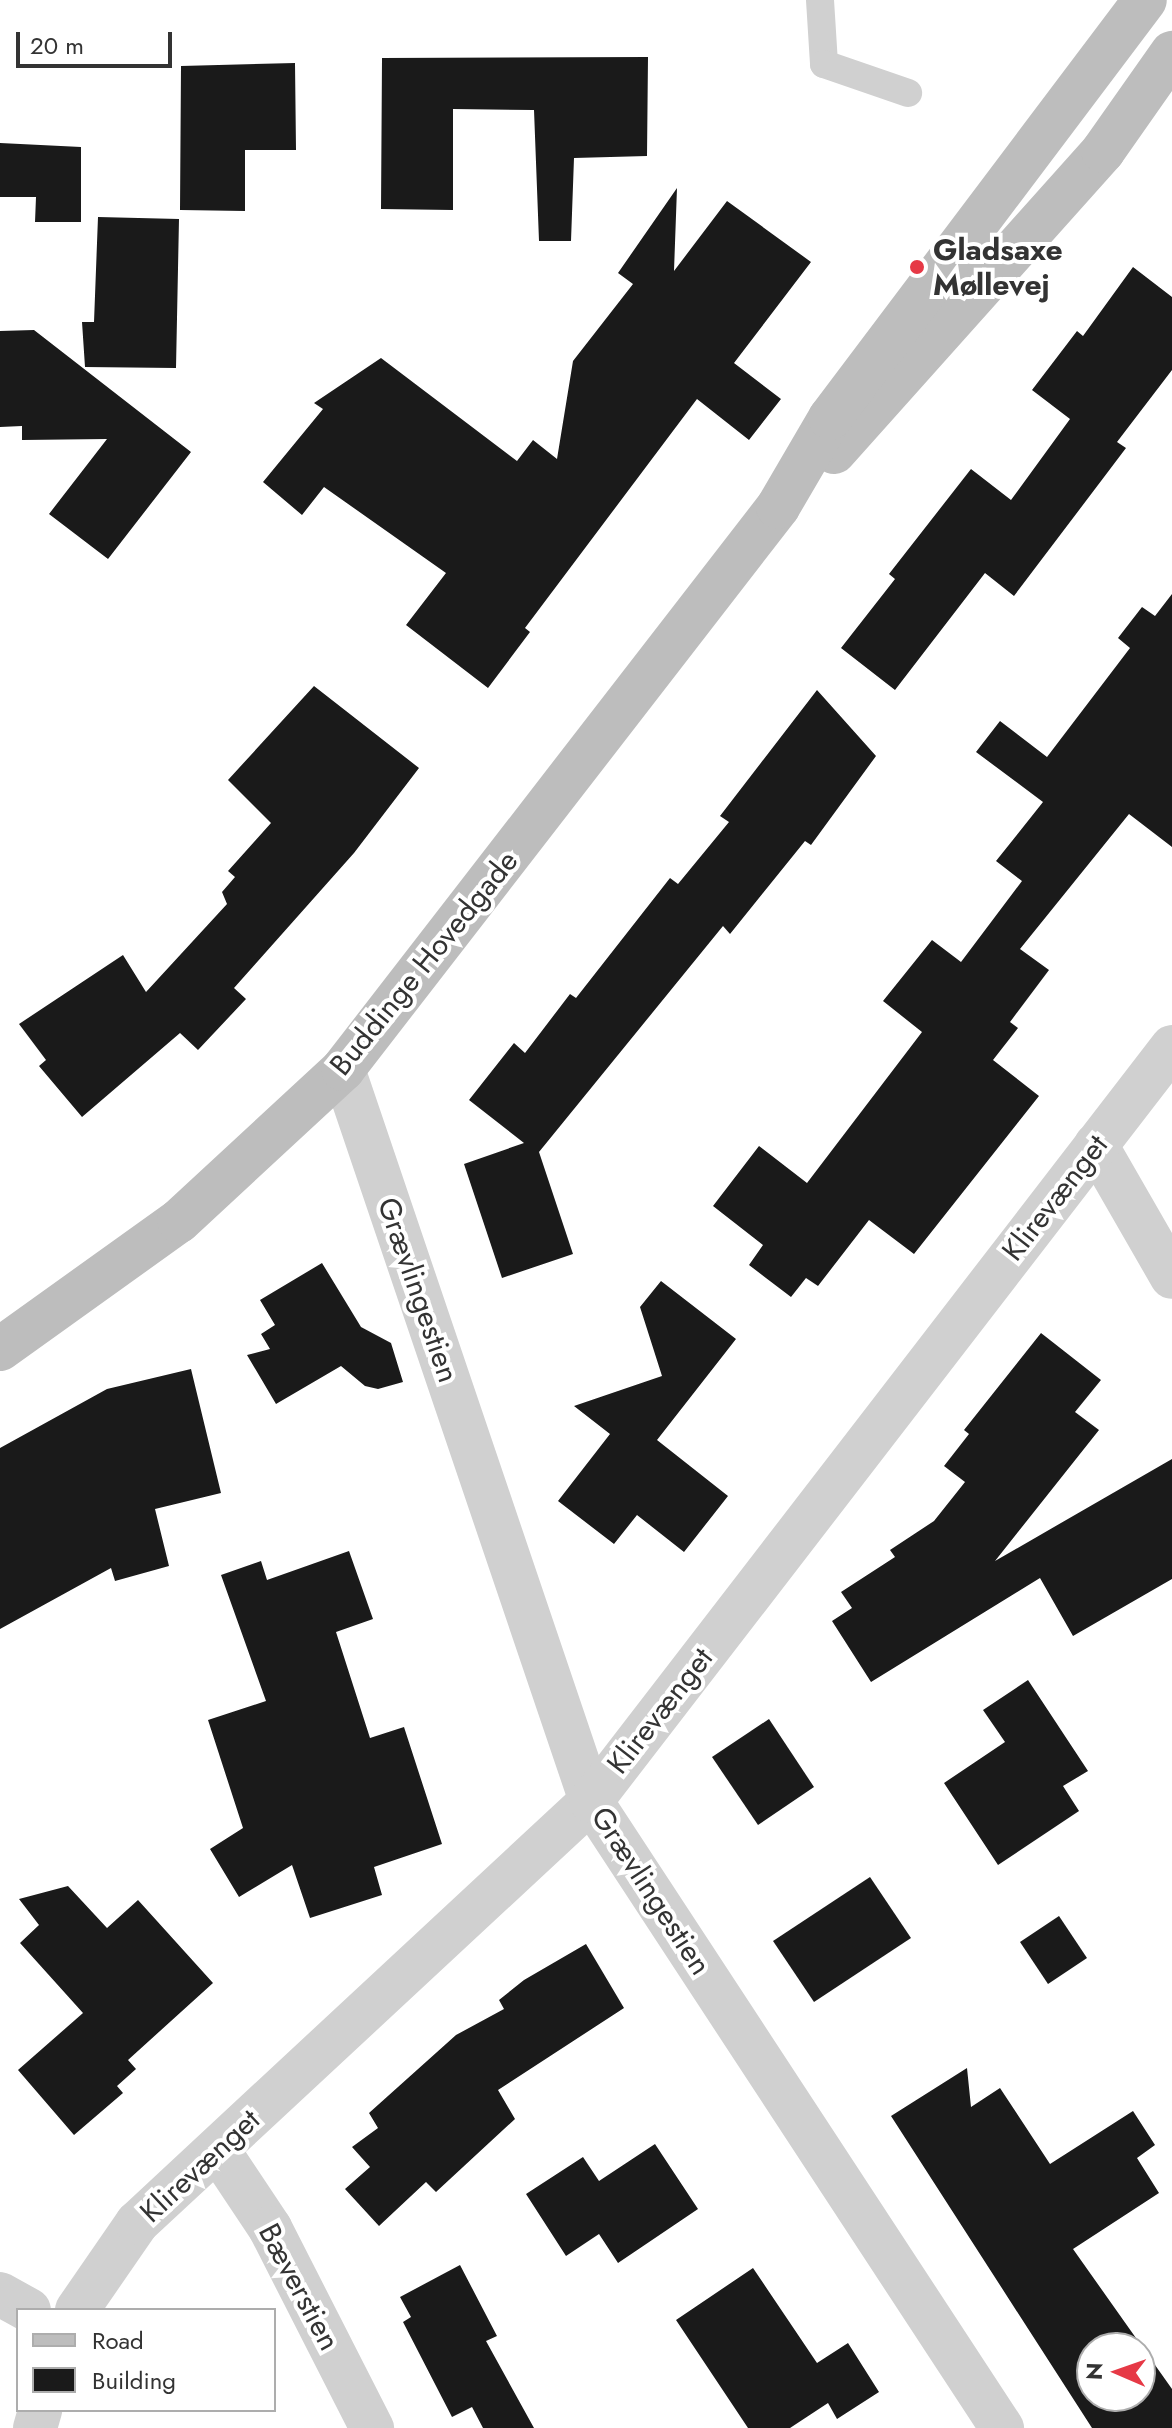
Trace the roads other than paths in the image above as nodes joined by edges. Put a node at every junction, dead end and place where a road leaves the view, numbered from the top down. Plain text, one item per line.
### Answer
1 (820, 0) edge
2 (1145, 0) edge
3 (1172, 53) edge
4 (908, 93) dead end
5 (778, 507) junction
6 (1172, 1047) edge
7 (343, 1069) junction
8 (1096, 1145) junction
9 (1172, 1277) edge
10 (0, 1349) edge
11 (591, 1801) junction
12 (218, 2150) junction
13 (0, 2294) edge
14 (25, 2308) edge
15 (78, 2308) edge
16 (372, 2428) edge
17 (1002, 2428) edge

1 - 4 lane
2 - 5 street, Buddinge Hovedgade
3 - 5 street, Buddinge Hovedgade
5 - 7 street, Buddinge Hovedgade
6 - 8 street, Klirevænget
7 - 10 street, Buddinge Hovedgade
7 - 11 street, Grævlingestien
8 - 9 street
8 - 11 street, Klirevænget
11 - 12 street, Klirevænget
11 - 17 street, Grævlingestien
12 - 15 street, Klirevænget
12 - 16 street, Bæverstien
13 - 14 street

